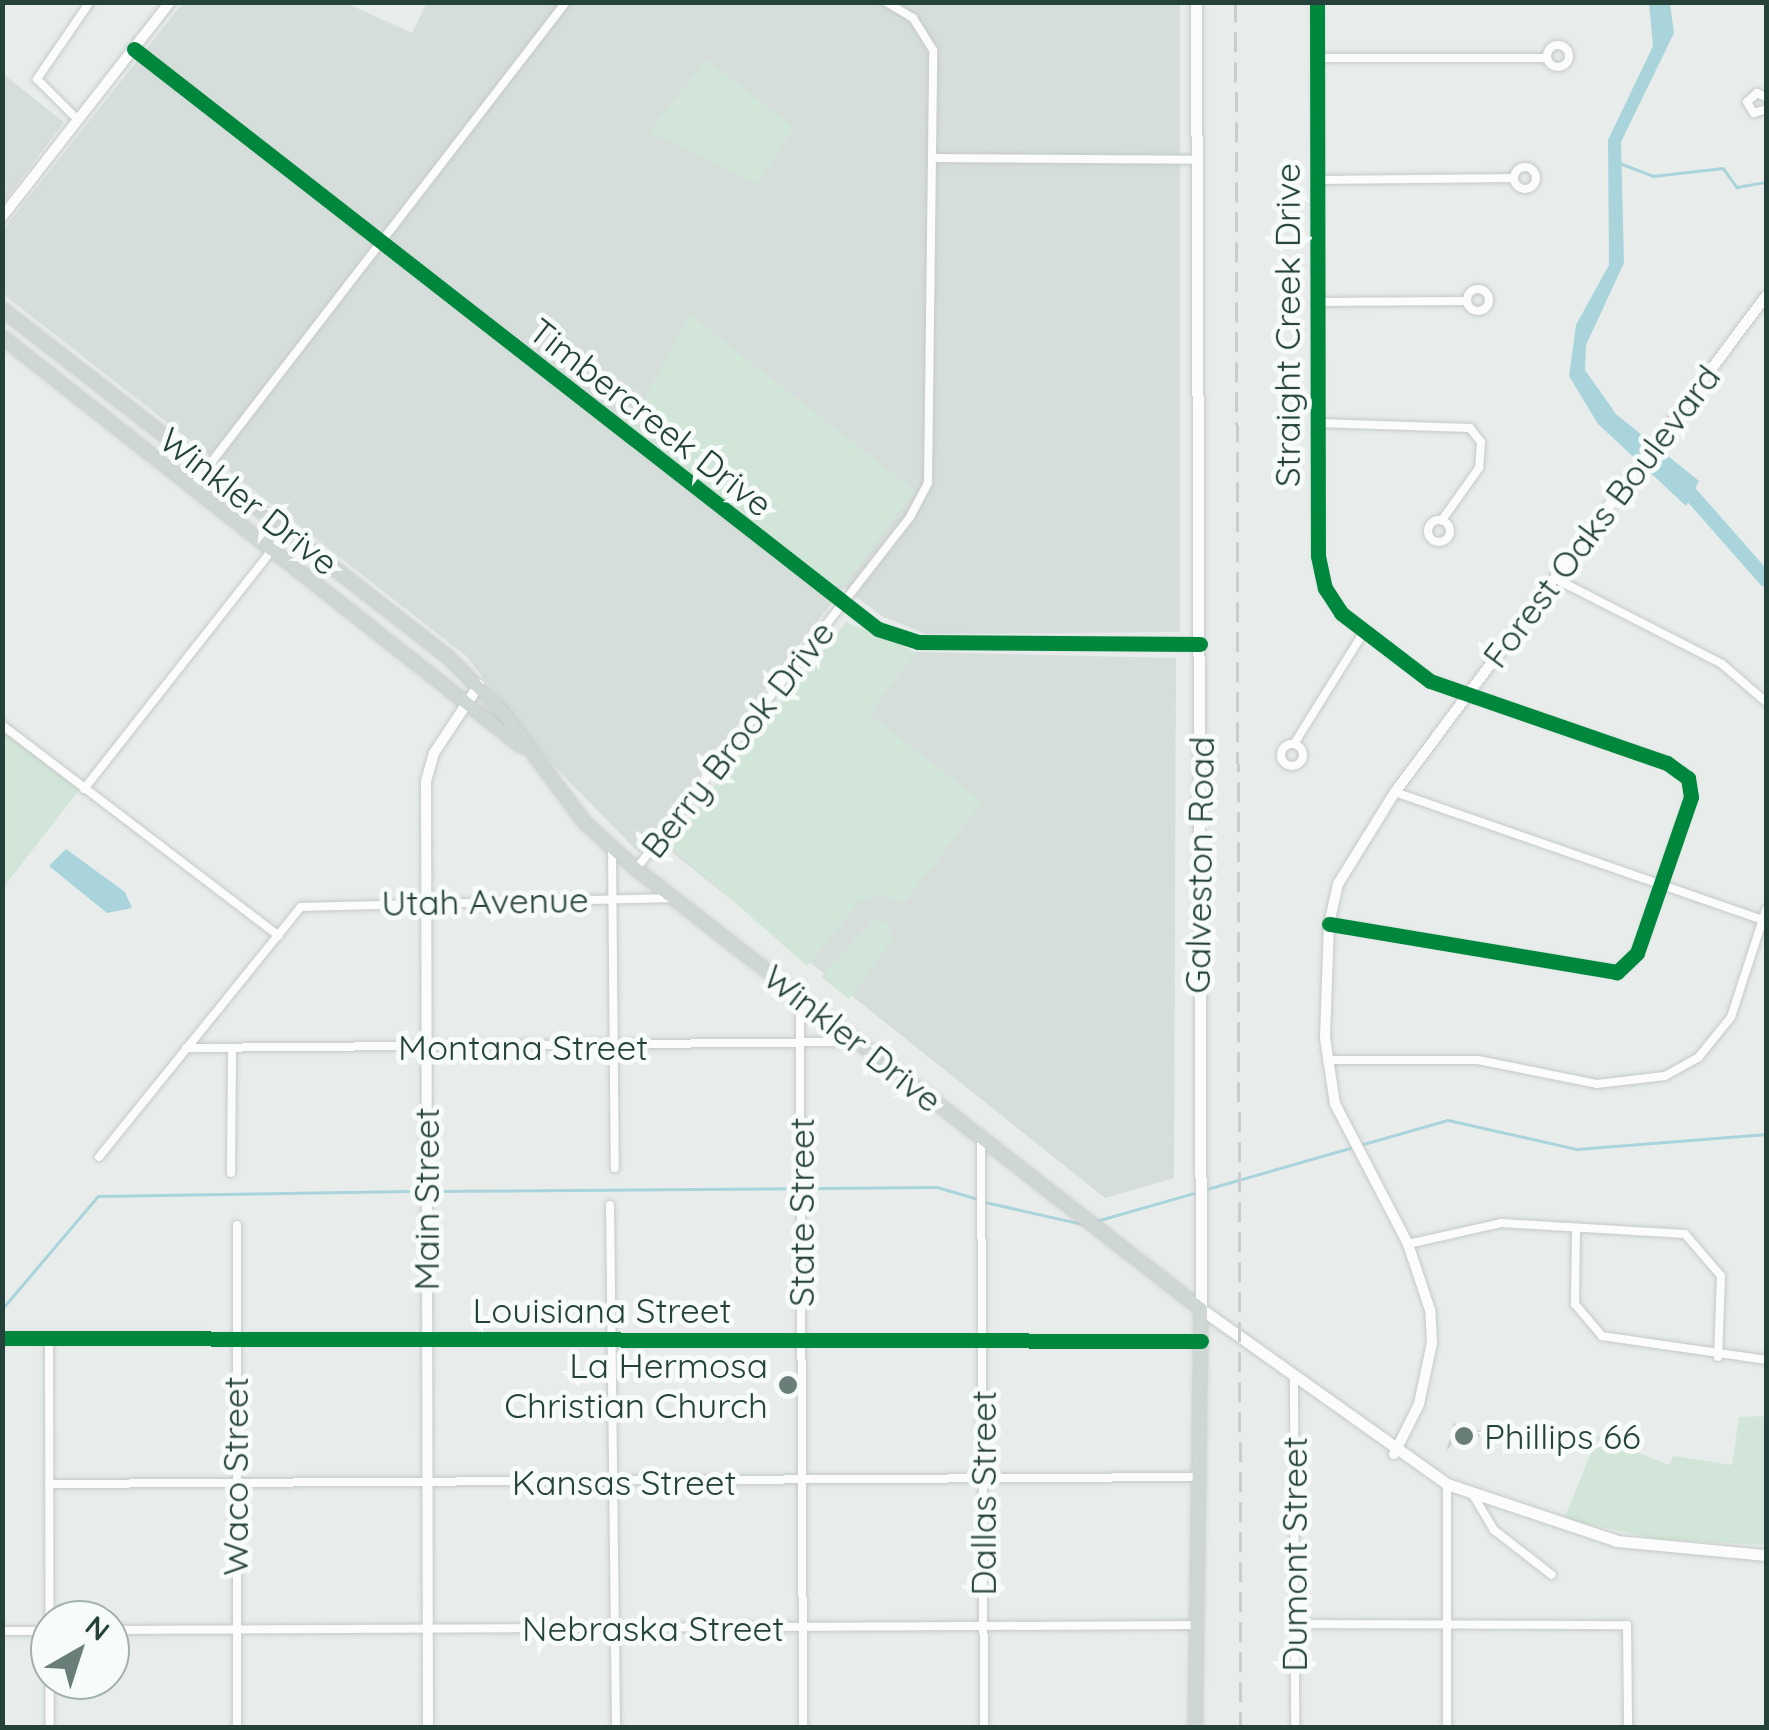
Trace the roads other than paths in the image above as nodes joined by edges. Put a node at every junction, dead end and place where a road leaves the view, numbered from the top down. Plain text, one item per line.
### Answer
1 (90, 2) edge
2 (170, 2) edge
3 (566, 2) edge
4 (886, 2) edge
5 (1196, 2) edge
6 (1316, 2) edge
7 (134, 49) junction
8 (1317, 58) junction
9 (1547, 58) dead end
10 (1765, 94) edge
11 (1766, 109) edge
12 (78, 120) junction
13 (934, 158) junction
14 (1195, 160) junction
15 (1514, 178) dead end
16 (1318, 180) junction
17 (2, 216) edge
18 (380, 242) junction
19 (1766, 296) edge
20 (1467, 301) dead end
21 (1317, 302) junction
22 (2, 309) edge
23 (2, 337) edge
24 (122, 402) junction
25 (108, 420) junction
26 (1318, 423) junction
27 (206, 468) junction
28 (193, 486) junction
29 (1442, 520) dead end
30 (287, 531) junction
31 (274, 548) junction
32 (1556, 579) junction
33 (842, 604) junction
34 (1363, 633) junction
35 (1200, 644) junction
36 (479, 685) junction
37 (1467, 695) junction
38 (468, 699) junction
39 (1766, 702) edge
40 (2, 725) edge
41 (1294, 744) dead end
42 (523, 748) junction
43 (84, 789) junction
44 (1395, 792) junction
45 (612, 849) junction
46 (636, 869) junction
47 (1662, 883) junction
48 (670, 898) junction
49 (422, 900) junction
50 (614, 900) junction
51 (1766, 910) edge
52 (1763, 920) junction
53 (1329, 924) junction
54 (279, 936) junction
55 (800, 997) junction
56 (859, 1042) junction
57 (426, 1046) junction
58 (613, 1046) junction
59 (800, 1046) junction
60 (186, 1048) junction
61 (232, 1050) junction
62 (1326, 1060) junction
63 (981, 1138) junction
64 (98, 1156) dead end
65 (615, 1168) dead end
66 (231, 1174) dead end
67 (610, 1205) dead end
68 (237, 1225) dead end
69 (1576, 1229) junction
70 (1408, 1244) junction
71 (1201, 1309) junction
72 (2, 1338) edge
73 (50, 1338) junction
74 (234, 1339) junction
75 (427, 1339) junction
76 (614, 1340) junction
77 (801, 1340) junction
78 (982, 1341) junction
79 (1200, 1341) junction
80 (1718, 1357) junction
81 (1766, 1360) edge
82 (1294, 1380) junction
83 (1394, 1454) junction
84 (1198, 1477) junction
85 (982, 1478) junction
86 (802, 1480) junction
87 (615, 1482) junction
88 (427, 1483) junction
89 (49, 1484) junction
90 (1446, 1484) junction
91 (235, 1485) junction
92 (1473, 1495) junction
93 (1766, 1555) edge
94 (1552, 1575) dead end
95 (50, 1600) edge
96 (1294, 1624) junction
97 (1446, 1624) junction
98 (984, 1626) junction
99 (1197, 1626) junction
100 (615, 1628) junction
101 (802, 1628) junction
102 (428, 1629) junction
103 (130, 1630) edge
104 (236, 1630) junction
105 (2, 1631) edge
106 (30, 1631) edge
107 (50, 1700) edge
108 (50, 1728) edge
109 (237, 1728) edge
110 (428, 1728) edge
111 (616, 1728) edge
112 (803, 1728) edge
113 (984, 1728) edge
114 (1195, 1728) edge
115 (1294, 1728) edge
116 (1447, 1728) edge
117 (1628, 1728) edge

1 - 12 street
2 - 7 street
3 - 18 street
4 - 13 street, Berry Brook Drive
5 - 14 main road, Galveston Road
6 - 8 street, Straight Creek Drive
7 - 12 street
7 - 18 street, Timbercreek Drive
8 - 9 street
8 - 16 street, Straight Creek Drive
10 - 11 street
12 - 17 street
13 - 14 street
13 - 33 street, Berry Brook Drive
14 - 35 main road, Galveston Road
15 - 16 street
16 - 21 street, Straight Creek Drive
18 - 27 street
18 - 33 street, Timbercreek Drive
19 - 32 street, Forest Oaks Boulevard
20 - 21 street
21 - 26 street, Straight Creek Drive
22 - 24 main road, Winkler Drive
23 - 25 main road, Winkler Drive
24 - 25 main road
24 - 27 main road, Winkler Drive
25 - 28 main road, Winkler Drive
26 - 29 street
26 - 34 street, Straight Creek Drive
27 - 28 street
27 - 30 main road, Winkler Drive
28 - 31 main road, Winkler Drive
30 - 31 street
30 - 36 main road, Winkler Drive
31 - 38 main road, Winkler Drive
31 - 43 street
32 - 37 street, Forest Oaks Boulevard
32 - 39 street
33 - 35 street, Timbercreek Drive
33 - 46 street, Berry Brook Drive
34 - 37 street, Straight Creek Drive
34 - 41 street
35 - 71 main road, Galveston Road
36 - 38 street, Main Street
36 - 42 main road, Winkler Drive
37 - 44 street, Forest Oaks Boulevard
37 - 47 street, Straight Creek Drive
38 - 42 main road, Winkler Drive
38 - 49 street, Main Street
40 - 43 street
42 - 45 main road, Winkler Drive
43 - 54 street
44 - 47 street
44 - 53 street, Forest Oaks Boulevard
45 - 46 main road, Winkler Drive
45 - 50 street
46 - 48 main road, Winkler Drive
47 - 52 street
47 - 53 street
48 - 50 street, Utah Avenue
48 - 55 main road, Winkler Drive
49 - 50 street, Utah Avenue
49 - 54 street, Utah Avenue
49 - 57 street, Main Street
50 - 58 street
51 - 52 street
52 - 62 street
53 - 62 street, Forest Oaks Boulevard
54 - 60 street
55 - 56 main road, Winkler Drive
55 - 59 street, State Street
56 - 59 street, Montana Street
56 - 63 main road, Winkler Drive
57 - 58 street, Montana Street
57 - 61 street, Montana Street
57 - 75 street, Main Street
58 - 59 street, Montana Street
58 - 65 street
59 - 77 street, State Street
60 - 61 street, Montana Street
60 - 64 street
61 - 66 street
62 - 70 street, Forest Oaks Boulevard
63 - 71 main road, Winkler Drive
63 - 78 street, Dallas Street
67 - 76 street
68 - 74 street, Waco Street
69 - 70 street
69 - 80 street
69 - 80 street
70 - 83 street, Forest Oaks Boulevard
71 - 79 main road, Galveston Road
71 - 82 main road
72 - 73 street, Louisiana Street
73 - 74 street, Louisiana Street
73 - 89 street
74 - 75 street, Louisiana Street
74 - 91 street, Waco Street
75 - 76 street, Louisiana Street
75 - 88 street, Main Street
76 - 77 street, Louisiana Street
76 - 87 street
77 - 78 street, Louisiana Street
77 - 86 street, State Street
78 - 79 street, Louisiana Street
78 - 85 street, Dallas Street
79 - 84 main road, Galveston Road
80 - 81 street
82 - 83 main road
82 - 96 street, Dumont Street
83 - 90 main road
84 - 85 street, Kansas Street
84 - 99 main road, Galveston Road
85 - 86 street, Kansas Street
85 - 98 street, Dallas Street
86 - 87 street, Kansas Street
86 - 101 street, State Street
87 - 88 street, Kansas Street
87 - 100 street
88 - 91 street, Kansas Street
88 - 102 street, Main Street
89 - 91 street, Kansas Street
89 - 95 street
90 - 92 main road
90 - 97 street
91 - 104 street, Waco Street
92 - 93 main road
92 - 94 street
96 - 97 street
96 - 115 street, Dumont Street
97 - 116 street
97 - 117 street
98 - 99 street, Nebraska Street
98 - 101 street, Nebraska Street
98 - 113 street, Dallas Street
99 - 114 main road, Galveston Road
100 - 101 street, Nebraska Street
100 - 102 street, Nebraska Street
100 - 111 street
101 - 112 street, State Street
102 - 104 street, Nebraska Street
102 - 110 street, Main Street
103 - 104 street, Nebraska Street
104 - 109 street, Waco Street
105 - 106 street
107 - 108 street

